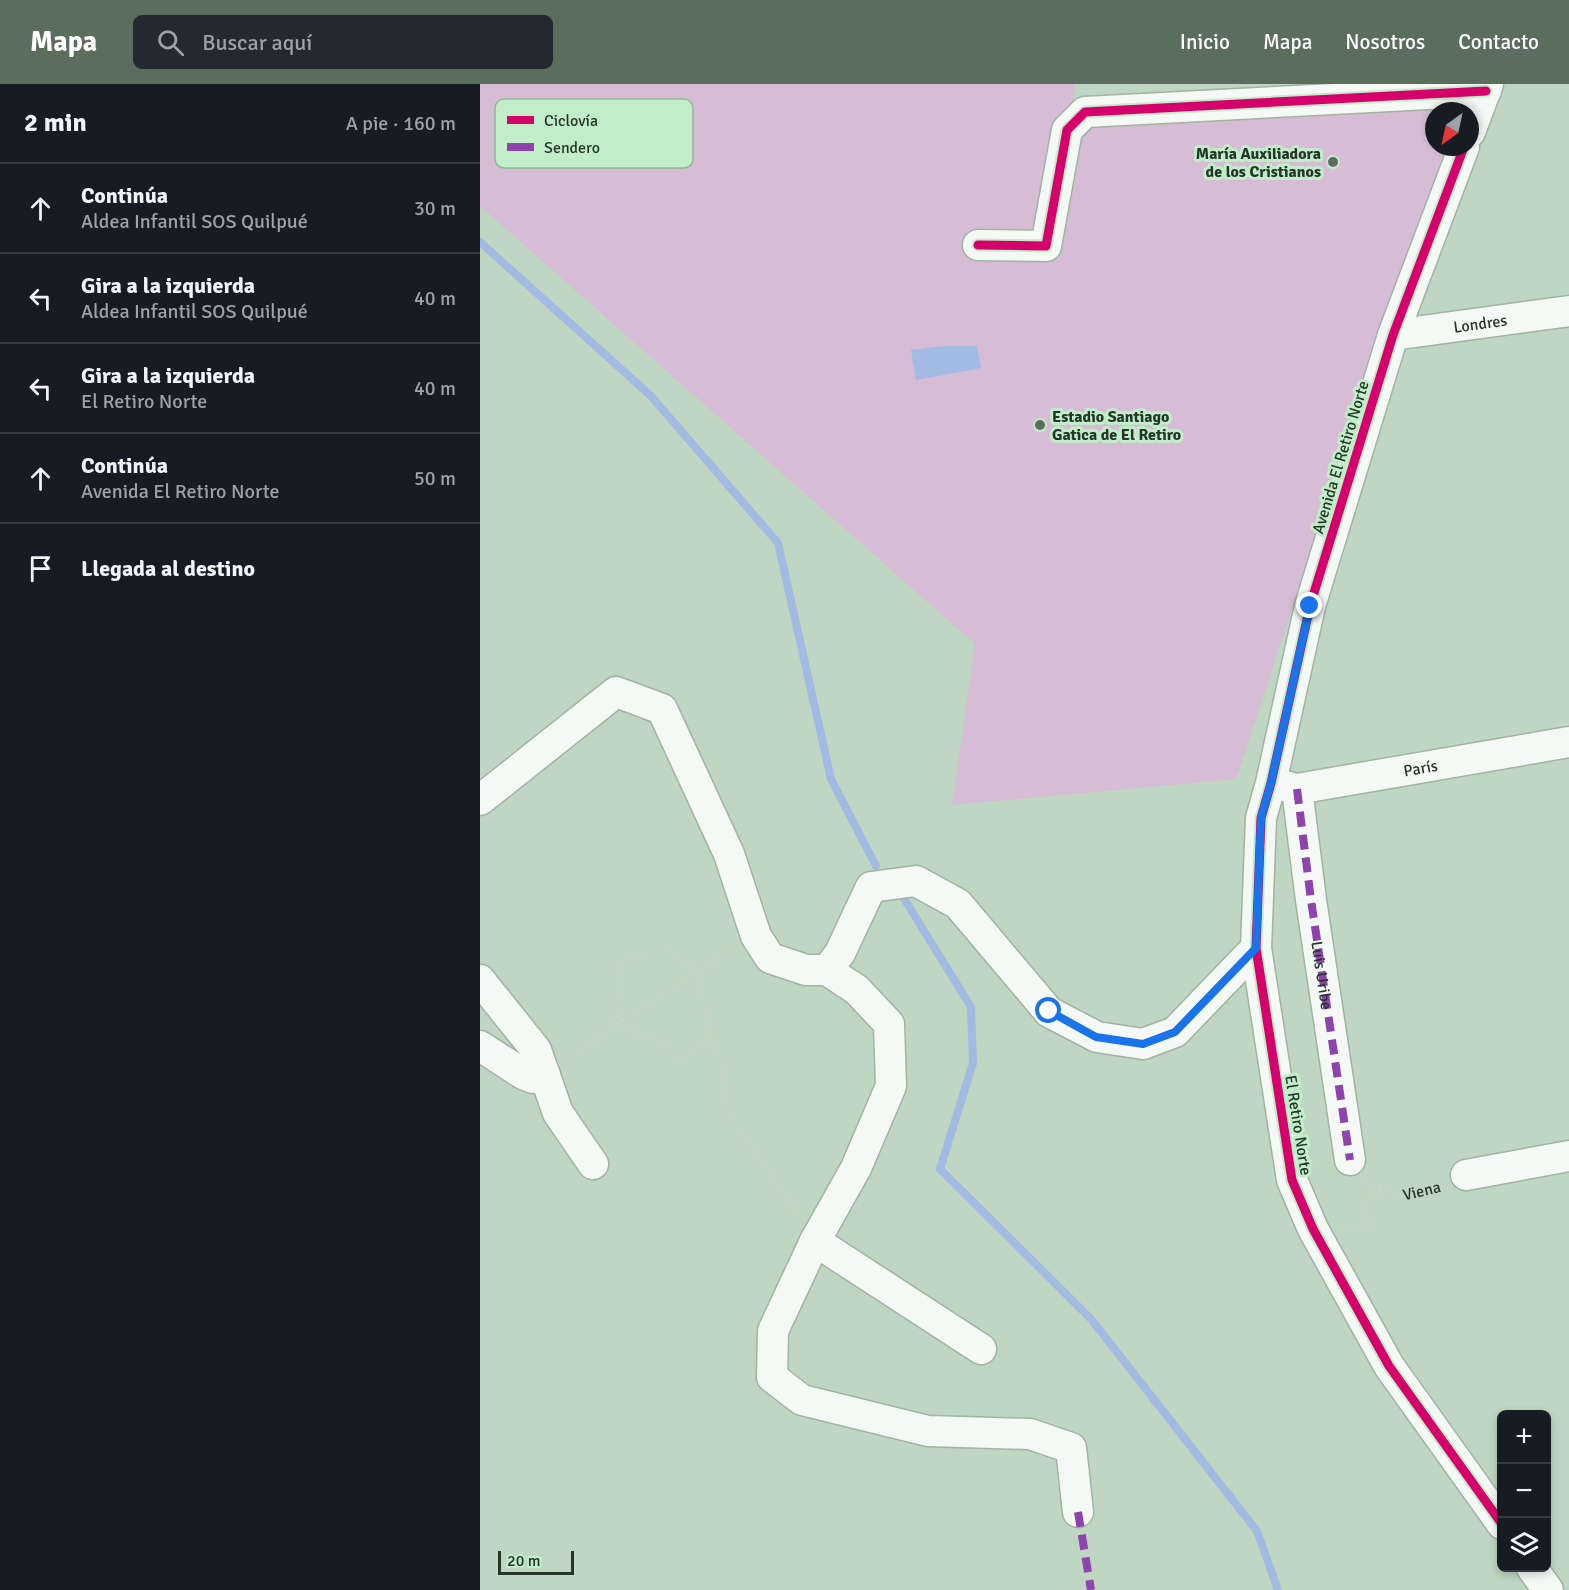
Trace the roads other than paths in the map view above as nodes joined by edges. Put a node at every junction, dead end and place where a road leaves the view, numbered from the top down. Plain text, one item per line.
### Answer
1 (1487, 87) edge
2 (1479, 108) edge
3 (1461, 156) edge
4 (978, 245) dead end
5 (1569, 311) edge
6 (1393, 335) junction
7 (1569, 742) edge
8 (1284, 786) junction
9 (480, 800) edge
10 (1256, 948) junction
11 (827, 970) junction
12 (480, 980) edge
13 (480, 1046) edge
14 (545, 1075) junction
15 (1569, 1156) edge
16 (1350, 1160) dead end
17 (593, 1164) dead end
18 (1466, 1174) road end
19 (815, 1241) junction
20 (981, 1349) dead end
21 (1078, 1512) dead end
22 (1498, 1518) edge
23 (1535, 1572) edge
24 (1548, 1590) edge

1 - 2 street
1 - 4 street
3 - 6 street, Avenida El Retiro Norte
5 - 6 street, Londres
6 - 8 street, Avenida El Retiro Norte
7 - 8 street, París
8 - 10 street, El Retiro Norte
8 - 16 street, Luis Uribe
9 - 11 street
10 - 11 street
10 - 22 street, El Retiro Norte
11 - 19 street
12 - 14 street
13 - 14 street
14 - 17 street
15 - 18 street
19 - 20 street
19 - 21 street
23 - 24 street

